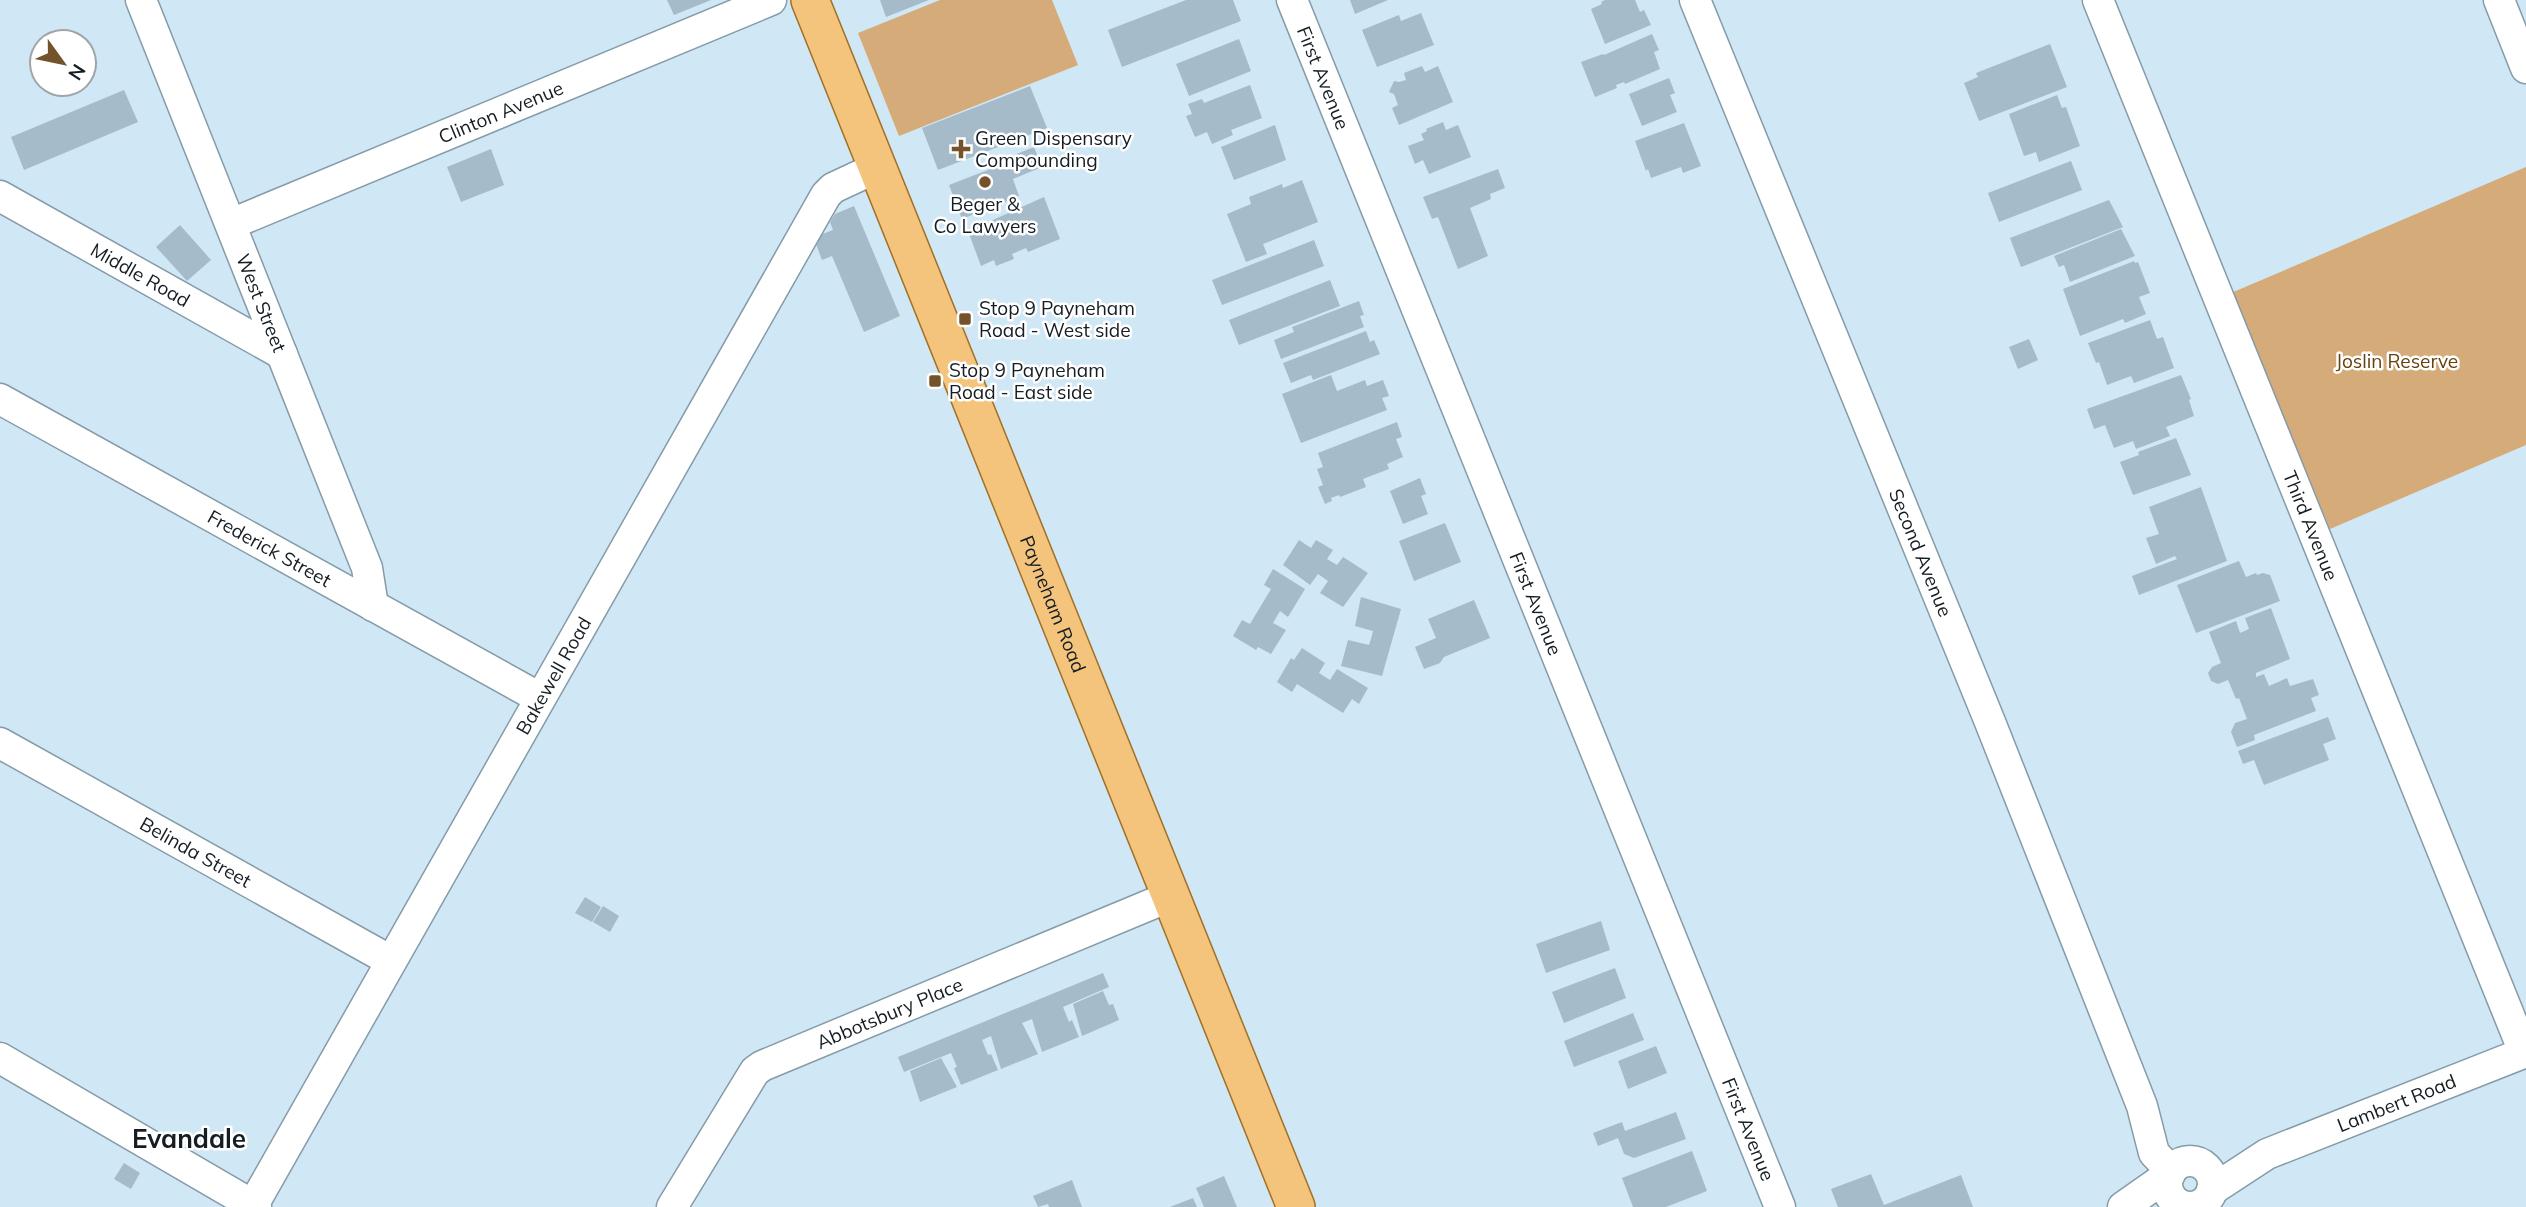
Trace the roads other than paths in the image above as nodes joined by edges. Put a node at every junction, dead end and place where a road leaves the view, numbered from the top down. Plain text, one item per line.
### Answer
1 (141, 0) edge
2 (771, 0) edge
3 (810, 0) edge
4 (1292, 0) edge
5 (1695, 0) edge
6 (2098, 0) edge
7 (2499, 0) edge
8 (2526, 68) edge
9 (878, 167) junction
10 (0, 196) edge
11 (230, 224) junction
12 (282, 354) junction
13 (0, 399) edge
14 (373, 606) junction
15 (540, 698) junction
16 (0, 743) edge
17 (1171, 896) junction
18 (391, 961) junction
19 (2525, 1052) edge
20 (0, 1058) edge
21 (2190, 1190) edge
22 (254, 1206) edge
23 (673, 1207) edge
24 (1296, 1207) edge
25 (1780, 1207) edge
26 (2123, 1207) edge

1 - 11 street, West Street
2 - 11 street, Clinton Avenue
3 - 9 main road, Payneham Road
4 - 25 street, First Avenue
5 - 21 street, Second Avenue
6 - 19 street, Third Avenue
7 - 8 street
9 - 15 street, Bakewell Road
9 - 17 main road, Payneham Road
10 - 12 street, Middle Road
11 - 12 street, West Street
12 - 14 street, West Street
13 - 14 street, Frederick Street
14 - 15 street, Frederick Street
15 - 18 street, Bakewell Road
16 - 18 street, Belinda Street
17 - 23 street, Abbotsbury Place
17 - 24 main road, Payneham Road
18 - 22 street, Bakewell Road
19 - 21 street, Lambert Road
20 - 22 street
21 - 26 street, Lambert Road

